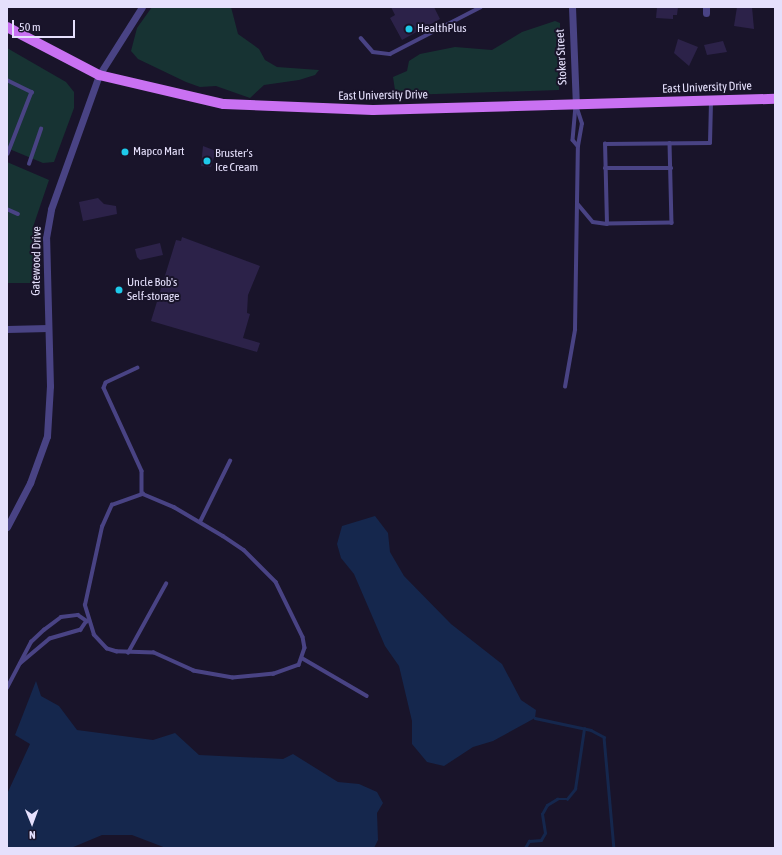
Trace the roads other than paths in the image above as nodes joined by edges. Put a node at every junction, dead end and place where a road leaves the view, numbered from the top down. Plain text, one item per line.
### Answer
1 (142, 7) edge
2 (481, 7) edge
3 (572, 7) edge
4 (7, 27) edge
5 (361, 38) dead end
6 (99, 75) junction
7 (7, 80) edge
8 (775, 99) edge
9 (711, 101) junction
10 (576, 106) junction
11 (41, 129) dead end
12 (670, 143) junction
13 (578, 146) junction
14 (8, 154) edge
15 (29, 164) dead end
16 (605, 168) junction
17 (671, 168) junction
18 (578, 204) junction
19 (7, 209) edge
20 (18, 214) dead end
21 (607, 224) junction
22 (48, 328) junction
23 (7, 329) edge
24 (138, 368) dead end
25 (565, 387) dead end
26 (230, 461) dead end
27 (142, 494) junction
28 (200, 522) junction
29 (7, 527) edge
30 (166, 584) dead end
31 (87, 621) junction
32 (128, 653) junction
33 (302, 658) junction
34 (21, 663) junction
35 (7, 688) edge
36 (367, 696) dead end

1 - 6 street, Gatewood Drive
2 - 5 lane
3 - 10 street, Stoker Street
4 - 6 main road, East University Drive
6 - 10 main road, East University Drive
6 - 22 street, Gatewood Drive
7 - 14 lane
8 - 9 main road, East University Drive
9 - 10 main road, East University Drive
9 - 12 lane
10 - 13 lane
10 - 13 lane
11 - 15 lane
12 - 16 lane
12 - 17 lane
13 - 18 lane
16 - 17 lane
16 - 21 lane
17 - 21 lane
18 - 21 lane
18 - 25 lane
19 - 20 lane
22 - 23 street
22 - 29 street, Gatewood Drive
24 - 27 lane
26 - 28 lane
27 - 28 lane
27 - 31 lane
28 - 33 lane
30 - 32 lane
31 - 32 lane
31 - 34 lane
31 - 34 lane
32 - 33 lane
33 - 36 lane
34 - 35 lane

